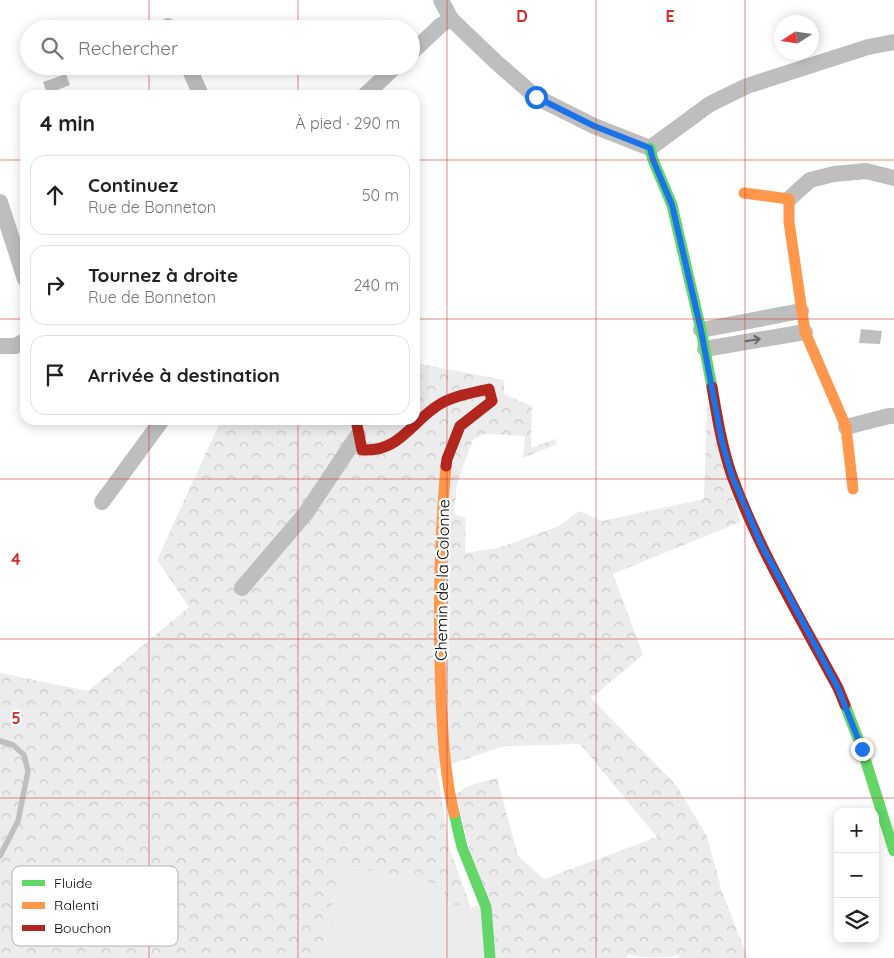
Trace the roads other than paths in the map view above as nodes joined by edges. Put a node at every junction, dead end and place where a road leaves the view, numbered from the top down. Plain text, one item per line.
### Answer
1 (441, 0) edge
2 (451, 19) junction
3 (894, 42) edge
4 (420, 45) edge
5 (192, 75) edge
6 (386, 75) edge
7 (199, 90) edge
8 (370, 90) edge
9 (650, 148) junction
10 (894, 176) edge
11 (744, 192) dead end
12 (789, 199) junction
13 (0, 202) edge
14 (20, 264) edge
15 (801, 311) junction
16 (701, 330) junction
17 (805, 332) junction
18 (20, 344) edge
19 (0, 346) edge
20 (705, 349) junction
21 (894, 416) edge
22 (420, 420) edge
23 (158, 425) edge
24 (415, 425) edge
25 (846, 427) junction
26 (357, 428) edge
27 (853, 489) dead end
28 (102, 502) dead end
29 (242, 588) dead end
30 (894, 851) edge
31 (490, 958) edge

1 - 2 street
2 - 4 street
2 - 9 street
3 - 9 street
5 - 7 street
6 - 8 street
9 - 16 street
10 - 12 street
11 - 12 street
12 - 15 street
13 - 14 street
15 - 16 street
15 - 17 street
16 - 20 street
20 -> 17 street
17 - 25 street
18 - 19 street
20 - 30 street
21 - 25 street
22 - 31 street, Chemin de la Colonne
23 - 28 street
24 - 26 street, Chemin de la Colonne
25 - 27 street
26 - 29 street

